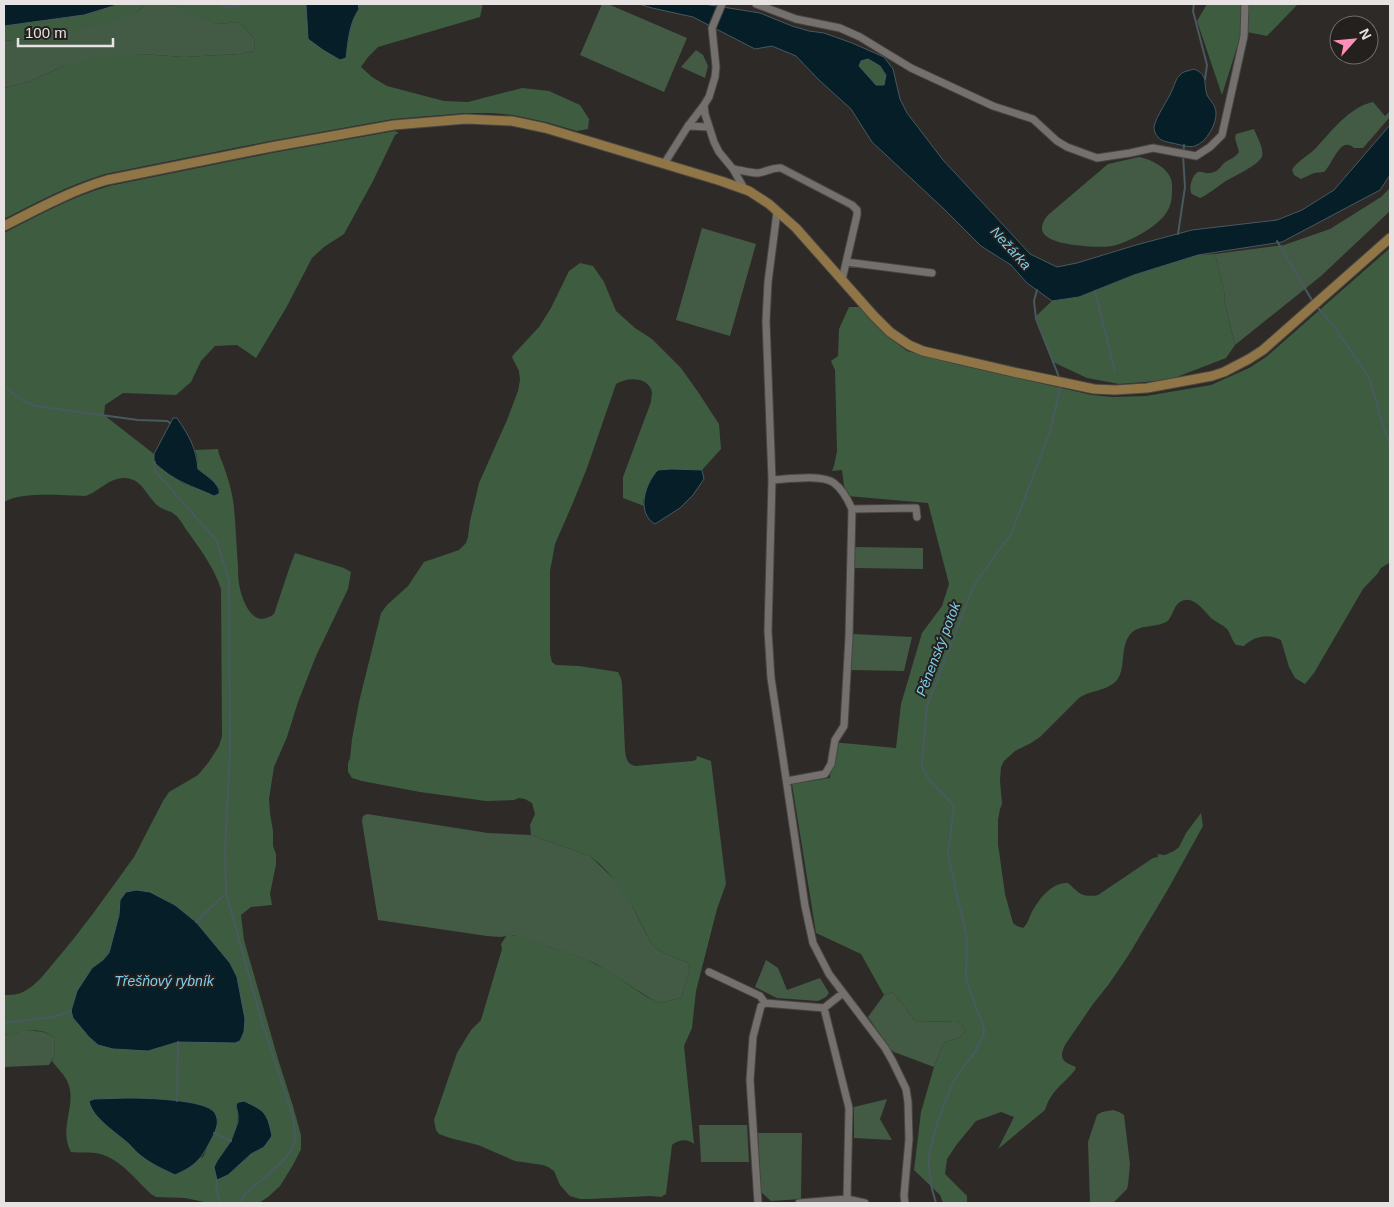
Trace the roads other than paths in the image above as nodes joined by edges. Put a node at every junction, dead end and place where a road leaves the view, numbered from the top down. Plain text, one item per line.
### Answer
1 (722, 4) edge
2 (756, 4) edge
3 (1245, 4) edge
4 (704, 105) junction
5 (688, 126) junction
6 (708, 127) junction
7 (664, 164) junction
8 (734, 169) junction
9 (745, 190) junction
10 (778, 212) junction
11 (4, 226) edge
12 (1390, 238) edge
13 (846, 262) junction
14 (932, 273) dead end
15 (842, 280) junction
16 (772, 480) junction
17 (852, 509) junction
18 (917, 517) dead end
19 (787, 780) junction
20 (709, 972) dead end
21 (843, 993) junction
22 (765, 1003) junction
23 (824, 1008) junction
24 (847, 1200) junction
25 (758, 1203) edge
26 (799, 1203) edge
27 (865, 1203) edge
28 (904, 1203) edge

1 - 4 street
2 - 3 street
4 - 5 street
4 - 6 street
5 - 6 street
5 - 7 street
6 - 8 street
7 - 9 main road
7 - 11 main road
8 - 9 street
8 - 13 street
9 - 10 main road
10 - 15 main road
10 - 16 street
12 - 15 main road
13 - 14 street
13 - 15 street
16 - 17 street
16 - 19 street
17 - 18 street
17 - 19 street
19 - 21 street
20 - 22 street
21 - 23 street
21 - 28 street
22 - 23 street
22 - 25 street
23 - 24 street
24 - 26 street
24 - 27 street

